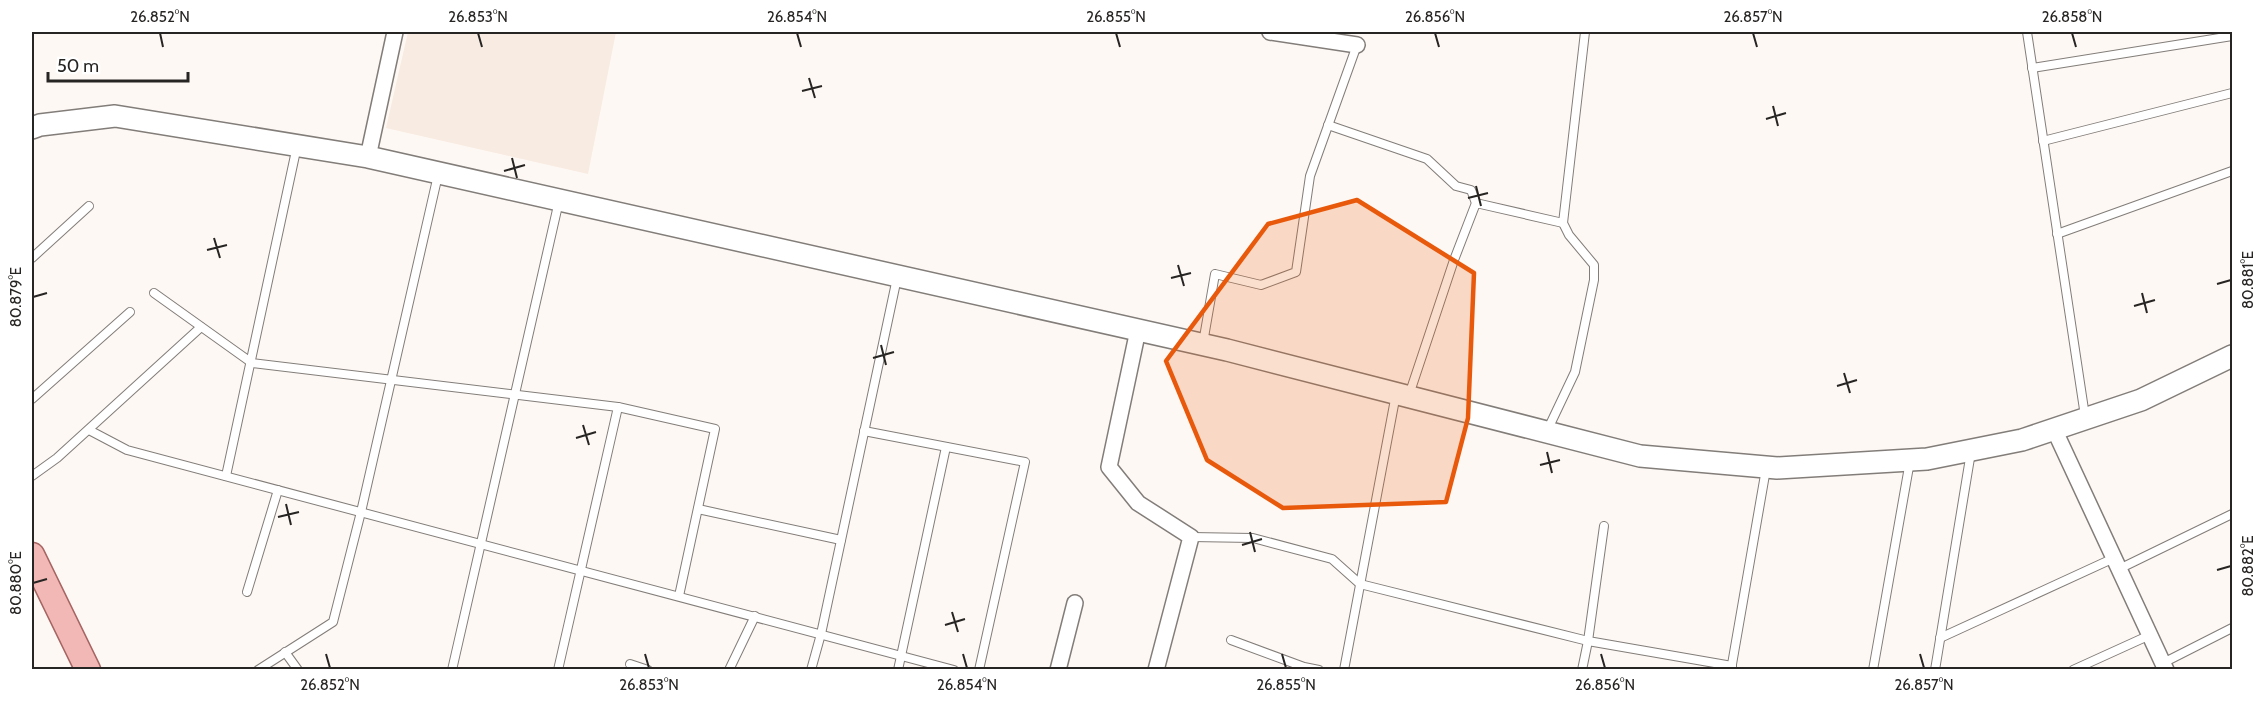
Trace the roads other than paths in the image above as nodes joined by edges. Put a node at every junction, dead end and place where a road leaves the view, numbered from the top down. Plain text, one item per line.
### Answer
1 (395, 32) edge
2 (1270, 32) edge
3 (1585, 32) edge
4 (2026, 32) edge
5 (1289, 33) edge
6 (2232, 36) edge
7 (1357, 45) joint
8 (2032, 68) junction
9 (2232, 93) edge
10 (1328, 125) junction
11 (32, 128) edge
12 (2043, 141) junction
13 (297, 145) junction
14 (368, 157) junction
15 (2232, 171) edge
16 (438, 172) junction
17 (559, 200) junction
18 (1476, 203) junction
19 (89, 206) dead end
20 (1563, 223) junction
21 (2057, 234) junction
22 (32, 258) edge
23 (898, 276) junction
24 (154, 293) dead end
25 (130, 312) dead end
26 (201, 327) junction
27 (1138, 330) junction
28 (1203, 345) junction
29 (2232, 356) edge
30 (252, 363) junction
31 (391, 380) junction
32 (515, 394) junction
33 (1402, 395) junction
34 (32, 399) edge
35 (618, 407) junction
36 (2085, 419) junction
37 (2054, 429) junction
38 (89, 430) junction
39 (864, 431) junction
40 (1546, 432) junction
41 (946, 447) junction
42 (1971, 450) junction
43 (1910, 460) junction
44 (1766, 467) junction
45 (32, 476) edge
46 (226, 476) junction
47 (278, 490) junction
48 (698, 509) junction
49 (361, 512) junction
50 (2232, 514) edge
51 (1604, 526) dead end
52 (1191, 537) junction
53 (841, 540) junction
54 (481, 544) junction
55 (32, 555) edge
56 (2116, 563) junction
57 (580, 570) junction
58 (1360, 584) junction
59 (247, 592) dead end
60 (679, 596) junction
61 (1075, 603) dead end
62 (755, 616) junction
63 (2232, 628) edge
64 (821, 634) junction
65 (2150, 635) junction
66 (1940, 638) junction
67 (1231, 640) dead end
68 (1588, 641) junction
69 (285, 652) junction
70 (902, 656) junction
71 (630, 664) dead end
72 (2164, 666) edge
73 (1732, 668) edge
74 (88, 669) edge
75 (258, 669) edge
76 (297, 669) edge
77 (452, 669) edge
78 (558, 669) edge
79 (648, 669) edge
80 (729, 669) edge
81 (811, 669) edge
82 (898, 669) edge
83 (954, 669) edge
84 (979, 669) edge
85 (1058, 669) edge
86 (1156, 669) edge
87 (1319, 669) edge
88 (1344, 669) edge
89 (1582, 669) edge
90 (1873, 669) edge
91 (1935, 669) edge
92 (2073, 669) edge

1 - 14 street
2 - 5 street
3 - 20 lane
4 - 8 lane
5 - 7 street
6 - 8 lane
7 - 10 lane
8 - 12 lane
9 - 12 lane
10 - 18 lane
10 - 28 lane
11 - 13 street
12 - 21 lane
13 - 14 street
13 - 30 lane
14 - 16 street
15 - 21 lane
16 - 17 street
16 - 31 lane
17 - 23 street
17 - 32 lane
18 - 20 lane
18 - 33 lane
19 - 22 lane
20 - 40 lane
21 - 36 lane
23 - 27 street
23 - 39 lane
24 - 26 lane
25 - 34 lane
26 - 30 lane
26 - 38 lane
27 - 28 street
27 - 52 street
28 - 33 street
29 - 36 street
30 - 31 lane
30 - 46 lane
31 - 32 lane
31 - 49 lane
32 - 35 lane
32 - 54 lane
33 - 40 street
33 - 58 lane
35 - 48 lane
35 - 57 lane
36 - 37 street
37 - 42 street
37 - 56 street
38 - 45 lane
38 - 46 lane
39 - 41 lane
39 - 53 lane
40 - 44 street
41 - 70 lane
41 - 84 lane
42 - 43 street
42 - 66 lane
43 - 44 street
43 - 90 lane
44 - 73 lane
46 - 47 lane
47 - 49 lane
47 - 59 lane
48 - 53 lane
48 - 60 lane
49 - 54 lane
49 - 69 lane
50 - 56 lane
51 - 68 lane
52 - 58 lane
52 - 86 street
53 - 64 lane
54 - 57 lane
54 - 77 lane
55 - 74 main road
56 - 65 street
56 - 66 lane
57 - 60 lane
57 - 78 lane
58 - 68 lane
58 - 88 lane
60 - 62 lane
61 - 85 street
62 - 64 lane
62 - 80 lane
63 - 72 lane
64 - 70 lane
64 - 81 lane
65 - 72 street
65 - 92 lane
66 - 91 lane
67 - 87 lane
68 - 73 lane
68 - 89 lane
69 - 75 lane
69 - 76 lane
70 - 82 lane
70 - 83 lane
71 - 79 lane

